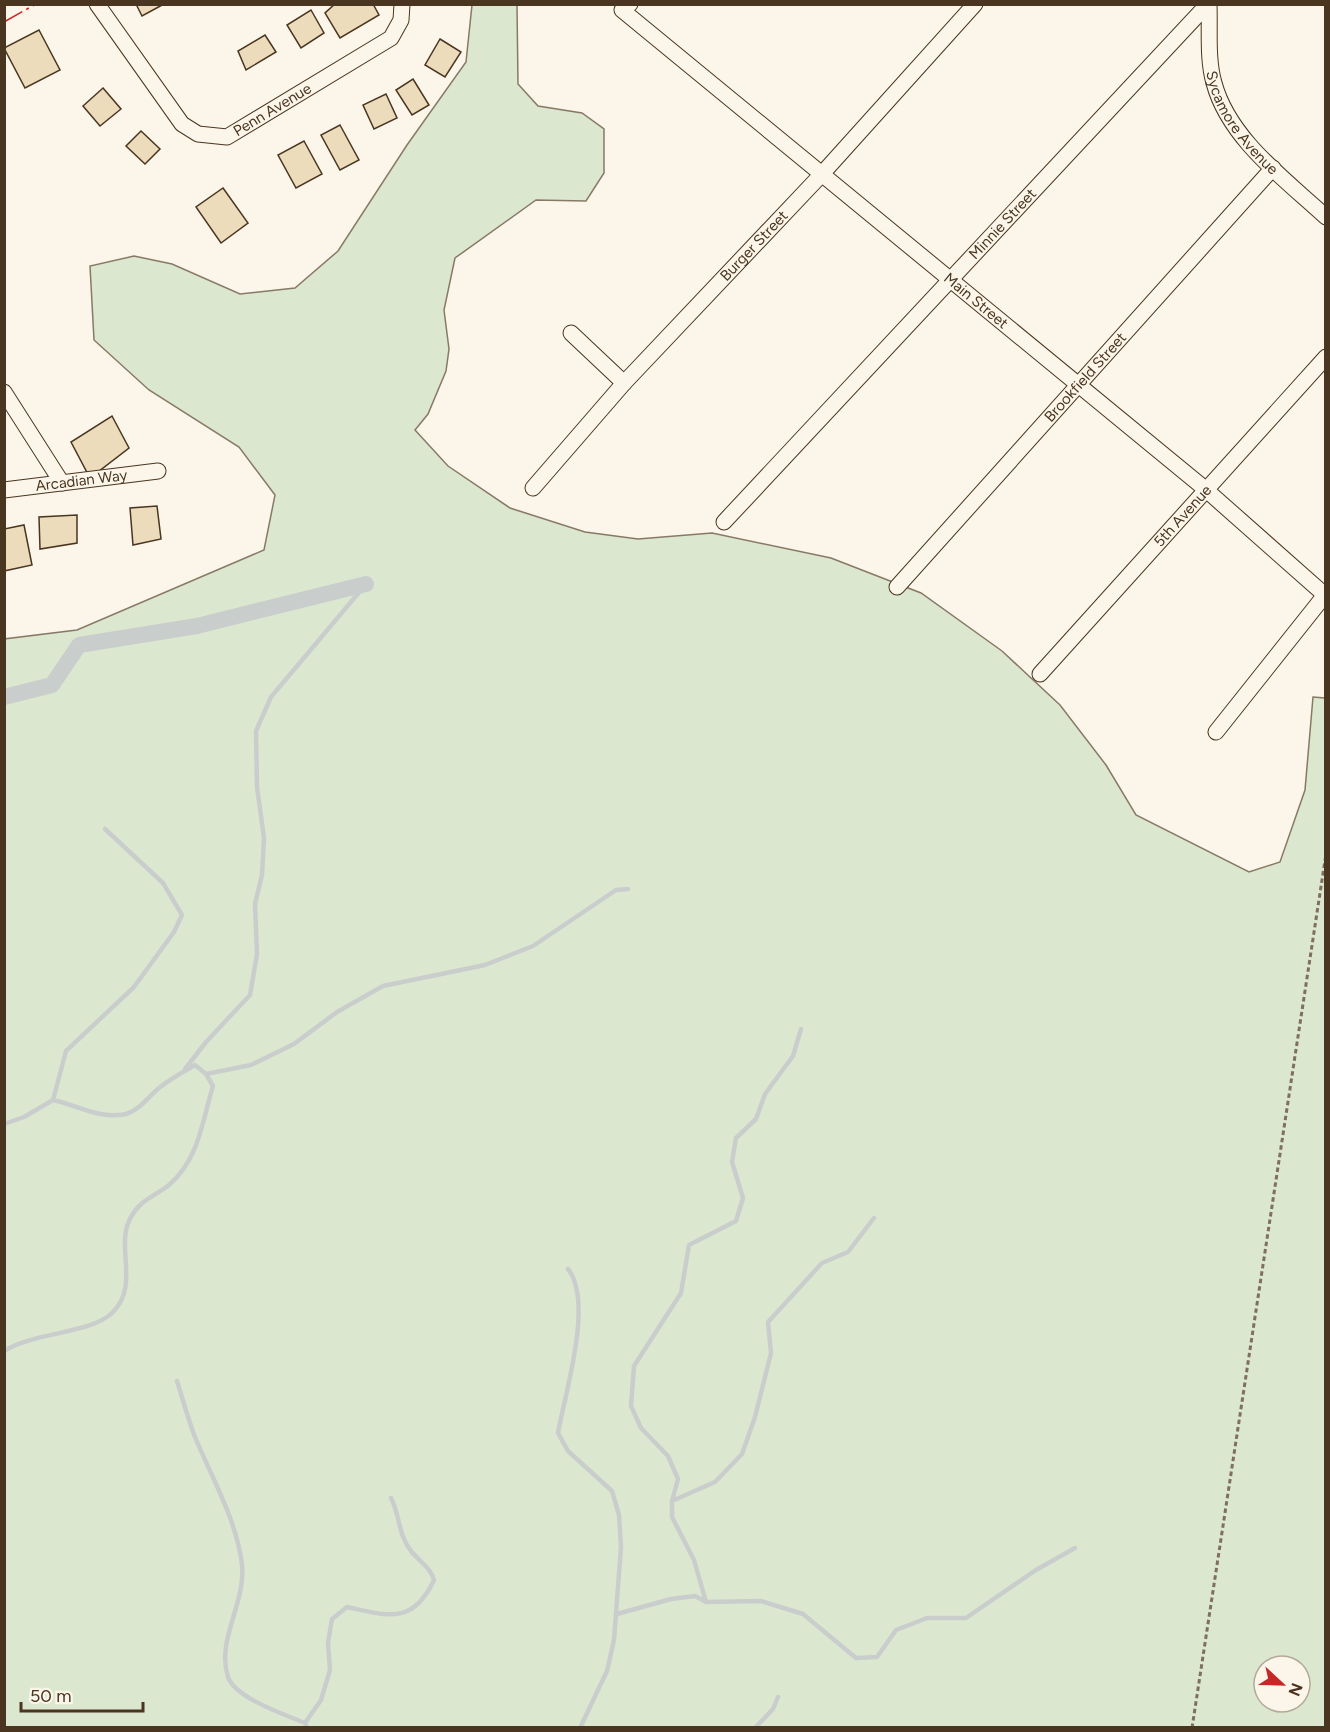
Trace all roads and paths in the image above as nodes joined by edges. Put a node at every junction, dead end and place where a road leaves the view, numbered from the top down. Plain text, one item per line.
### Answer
1 (97, 4) edge
2 (402, 4) edge
3 (975, 4) edge
4 (1209, 4) edge
5 (626, 7) edge
6 (1273, 168) junction
7 (821, 175) junction
8 (1326, 217) edge
9 (949, 280) junction
10 (571, 333) dead end
11 (1326, 357) edge
12 (624, 383) junction
13 (1079, 385) junction
14 (4, 392) edge
15 (158, 471) dead end
16 (62, 483) junction
17 (533, 488) dead end
18 (1204, 488) junction
19 (4, 490) edge
20 (724, 522) dead end
21 (897, 587) dead end
22 (1325, 595) edge
23 (1326, 664) edge
24 (1326, 670) edge
25 (1040, 674) dead end
26 (1216, 732) dead end
27 (1326, 854) edge
28 (1192, 1728) edge

1 - 2 street, Penn Avenue
3 - 7 street, Burger Street
4 - 6 street, Sycamore Avenue
4 - 9 street, Minnie Street
5 - 7 street, Main Street
6 - 8 street, Sycamore Avenue
6 - 13 street, Brookfield Street
7 - 9 street, Main Street
7 - 12 street, Burger Street
9 - 13 street, Main Street
9 - 20 street, Minnie Street
10 - 12 street
11 - 18 street, 5th Avenue
12 - 17 street, Burger Street
13 - 18 street, Main Street
13 - 21 street, Brookfield Street
14 - 16 street
15 - 16 street, Arcadian Way
16 - 19 street, Arcadian Way
18 - 22 street, Main Street
18 - 25 street, 5th Avenue
22 - 26 street
23 - 24 path
27 - 28 path

